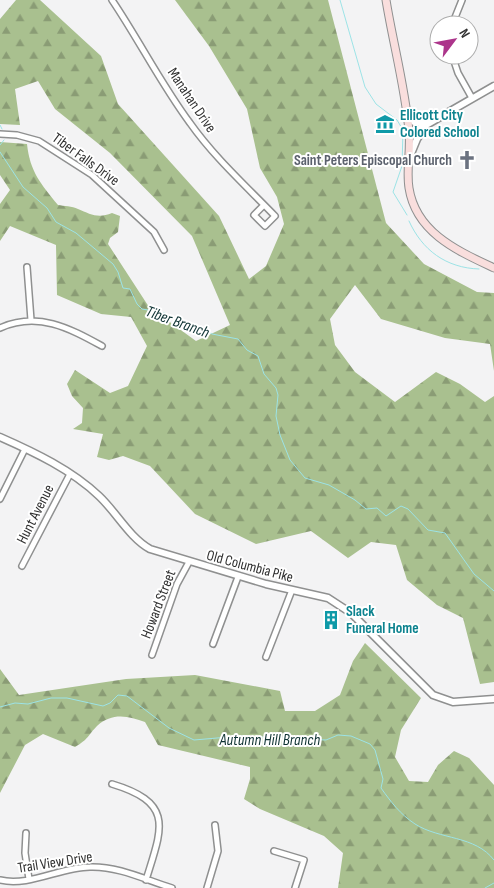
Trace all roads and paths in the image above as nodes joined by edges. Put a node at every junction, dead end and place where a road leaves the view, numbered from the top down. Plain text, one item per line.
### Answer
1 (112, 0) edge
2 (386, 0) edge
3 (462, 0) edge
4 (456, 15) edge
5 (455, 65) edge
6 (494, 86) edge
7 (472, 98) junction
8 (406, 110) junction
9 (427, 124) junction
10 (409, 132) junction
11 (0, 134) edge
12 (409, 166) junction
13 (264, 205) dead end
14 (164, 250) dead end
15 (27, 267) dead end
16 (494, 268) edge
17 (31, 320) junction
18 (0, 328) edge
19 (102, 346) dead end
20 (0, 437) edge
21 (25, 449) junction
22 (70, 474) junction
23 (0, 499) edge
24 (189, 562) junction
25 (22, 566) dead end
26 (238, 576) junction
27 (292, 590) junction
28 (213, 644) dead end
29 (152, 655) dead end
30 (266, 657) dead end
31 (494, 699) edge
32 (112, 784) dead end
33 (215, 825) dead end
34 (26, 833) dead end
35 (274, 852) dead end
36 (29, 878) junction
37 (0, 880) edge
38 (146, 880) junction
39 (172, 888) edge
40 (207, 888) edge
41 (295, 888) edge

1 - 13 street, Manahan Drive
2 - 8 main road
3 - 4 street
5 - 7 street
6 - 7 street
7 - 9 street
8 - 9 street
8 - 10 main road
9 - 10 street
9 - 12 street
10 - 12 main road
11 - 14 street, Tiber Falls Drive
12 - 16 main road
15 - 17 street
17 - 18 street
17 - 19 street
20 - 21 street, Old Columbia Pike
21 - 22 street, Old Columbia Pike
21 - 23 street
22 - 24 street, Old Columbia Pike
22 - 25 street, Hunt Avenue
24 - 26 street, Old Columbia Pike
24 - 29 street, Howard Street
26 - 27 street, Old Columbia Pike
26 - 28 street
27 - 30 street
27 - 31 street, Old Columbia Pike
32 - 38 street
33 - 40 street
34 - 36 street
35 - 41 street
36 - 37 street, Trail View Drive
36 - 38 street, Trail View Drive
38 - 39 street, Trail View Drive

